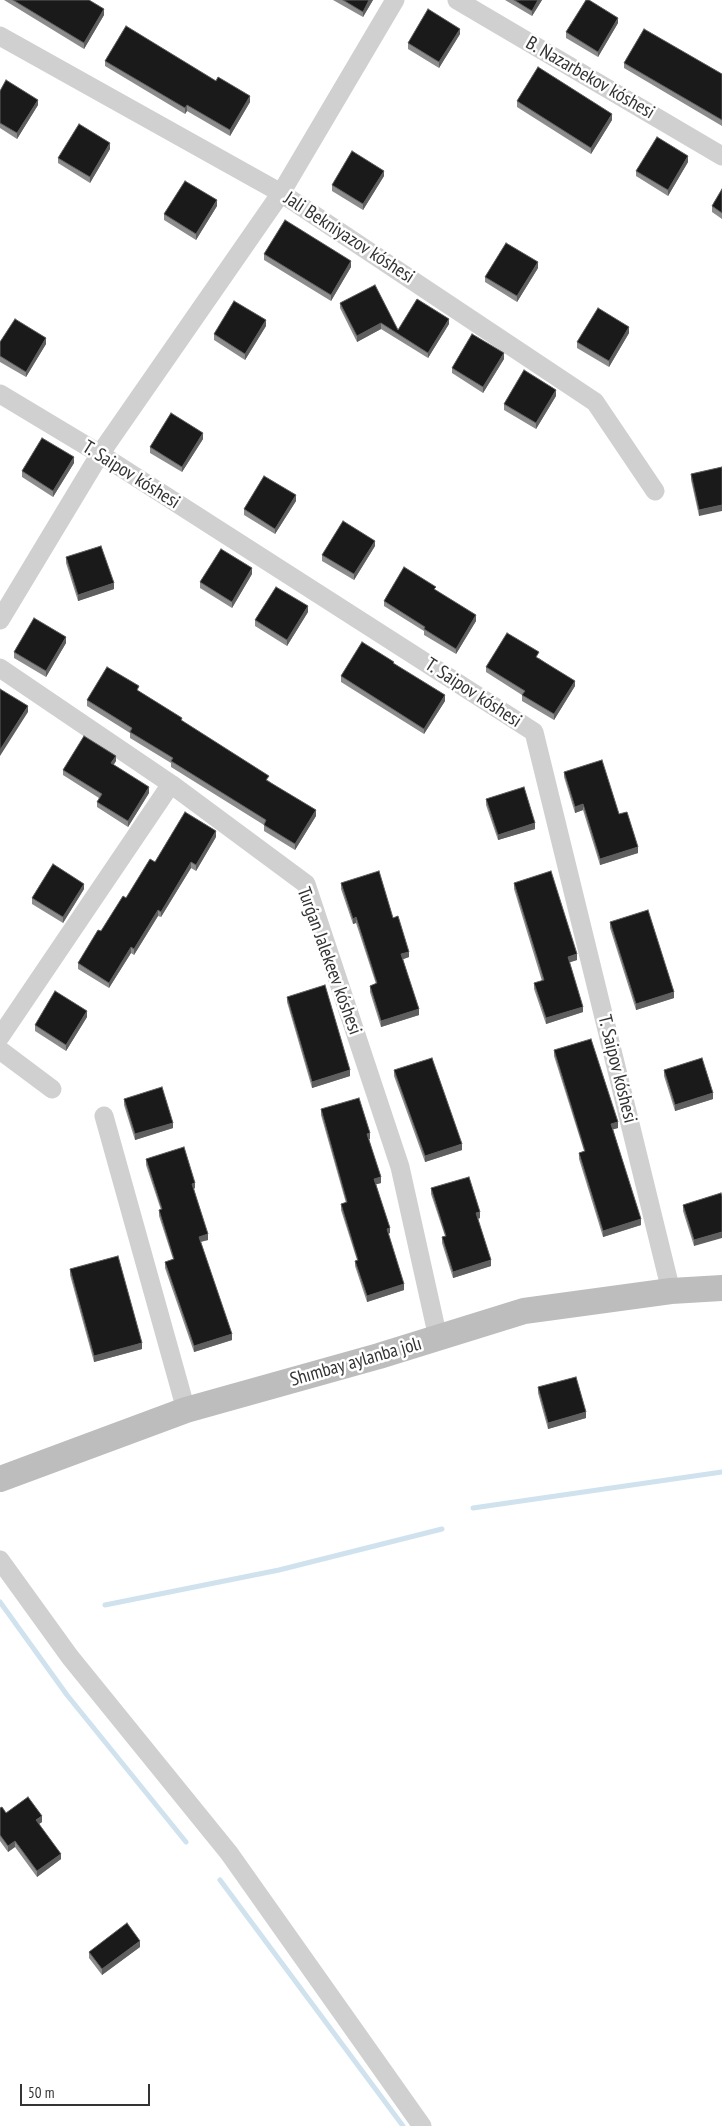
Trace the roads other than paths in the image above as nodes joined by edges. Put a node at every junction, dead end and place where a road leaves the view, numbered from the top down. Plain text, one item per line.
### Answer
1 (395, 0) edge
2 (458, 0) edge
3 (0, 36) edge
4 (722, 156) edge
5 (281, 193) junction
6 (0, 394) edge
7 (100, 454) junction
8 (655, 491) dead end
9 (0, 620) edge
10 (0, 668) edge
11 (170, 784) junction
12 (0, 1037) edge
13 (0, 1050) edge
14 (52, 1089) dead end
15 (104, 1116) dead end
16 (722, 1288) edge
17 (671, 1291) junction
18 (438, 1338) junction
19 (186, 1410) junction
20 (0, 1479) edge
21 (0, 1560) edge
22 (422, 2126) edge

1 - 5 street
2 - 4 street, B. Nazarbekov kóshesi
3 - 5 street, Jali Bekniyazov kóshesi
5 - 7 street
5 - 8 street, Jali Bekniyazov kóshesi
6 - 7 street, T. Saipov kóshesi
7 - 9 street
7 - 17 street, T. Saipov kóshesi
10 - 11 street, Turǵan Jalekeev kóshesi
11 - 12 street
11 - 18 street, Turǵan Jalekeev kóshesi
13 - 14 street
15 - 19 street
16 - 17 main road, Shımbay aylanba jolı
17 - 18 main road, Shımbay aylanba jolı
18 - 19 main road, Shımbay aylanba jolı
19 - 20 main road, Shımbay aylanba jolı
21 - 22 street

